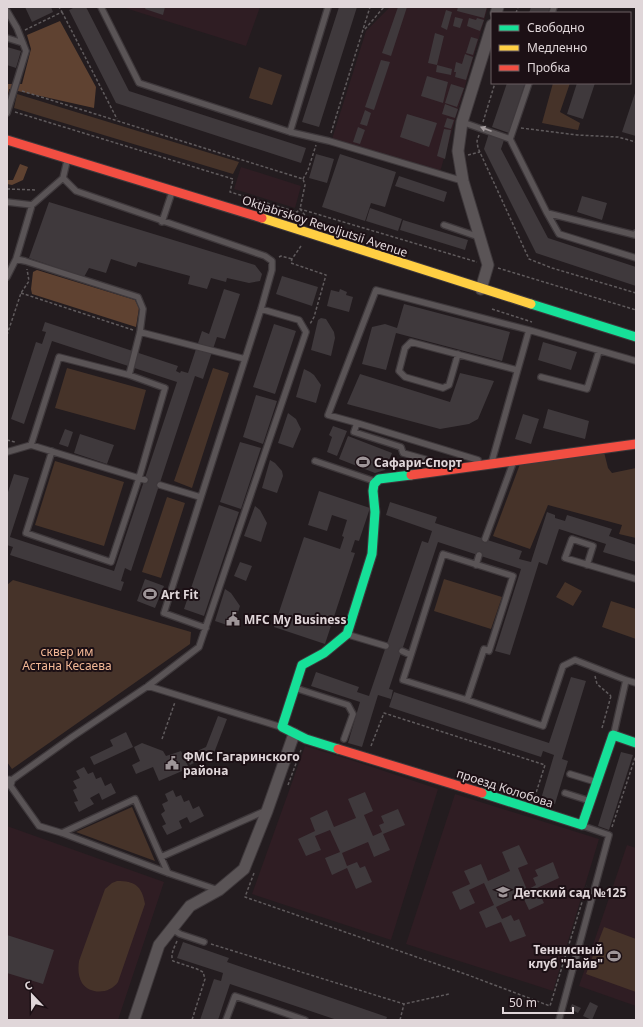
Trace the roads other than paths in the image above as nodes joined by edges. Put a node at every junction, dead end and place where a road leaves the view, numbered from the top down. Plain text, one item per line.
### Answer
1 (101, 7) edge
2 (328, 7) edge
3 (7, 10) edge
4 (491, 28) edge
5 (7, 38) edge
6 (23, 43) junction
7 (529, 84) edge
8 (7, 111) edge
9 (462, 122) junction
10 (290, 132) junction
11 (510, 139) junction
12 (7, 140) edge
13 (68, 158) junction
14 (63, 178) junction
15 (462, 182) junction
16 (172, 190) junction
17 (7, 202) edge
18 (32, 205) junction
19 (547, 213) junction
20 (162, 222) junction
21 (444, 225) dead end
22 (636, 233) edge
23 (480, 237) junction
24 (636, 258) edge
25 (16, 259) junction
26 (7, 277) edge
27 (481, 289) junction
28 (261, 309) junction
29 (529, 330) junction
30 (140, 332) junction
31 (636, 337) edge
32 (599, 351) junction
33 (458, 354) junction
34 (245, 359) junction
35 (636, 361) edge
36 (517, 370) junction
37 (129, 375) junction
38 (541, 377) dead end
39 (357, 423) junction
40 (636, 444) edge
41 (31, 445) junction
42 (52, 451) junction
43 (7, 452) edge
44 (315, 461) dead end
45 (514, 461) junction
46 (492, 464) junction
47 (442, 471) junction
48 (142, 479) junction
49 (377, 481) junction
50 (160, 485) dead end
51 (200, 497) junction
52 (485, 539) dead end
53 (479, 555) dead end
54 (476, 565) junction
55 (587, 565) junction
56 (636, 579) edge
57 (206, 628) junction
58 (347, 634) junction
59 (386, 646) dead end
60 (402, 651) dead end
61 (411, 654) junction
62 (626, 680) junction
63 (636, 683) edge
64 (148, 686) junction
65 (294, 688) junction
66 (467, 700) junction
67 (282, 727) junction
68 (294, 734) junction
69 (613, 735) junction
70 (344, 739) dead end
71 (636, 743) edge
72 (570, 774) dead end
73 (8, 782) edge
74 (597, 782) junction
75 (565, 793) dead end
76 (590, 801) junction
77 (267, 811) junction
78 (582, 825) junction
79 (62, 833) junction
80 (161, 857) junction
81 (168, 873) junction
82 (219, 890) junction
83 (176, 932) junction
84 (204, 942) road end
85 (134, 1020) edge
86 (226, 1020) edge
87 (305, 1020) edge
88 (559, 1020) edge

1 - 10 lane
2 - 10 lane
3 - 6 lane
4 - 9 street
5 - 6 lane
6 - 8 lane
7 - 11 lane
11 -> 9 lane
9 - 15 street
10 - 15 lane
11 - 19 lane
12 - 13 street, Oktjabrskoy Revoljutsii Avenue
13 - 14 lane
13 - 16 street, Oktjabrskoy Revoljutsii Avenue
14 - 18 lane
14 - 20 lane
15 - 23 street
16 - 20 lane
16 - 27 street, Oktjabrskoy Revoljutsii Avenue
17 - 18 lane
18 - 25 lane
19 - 22 lane
19 - 24 lane
20 - 28 lane
21 - 23 lane
23 - 27 street
25 - 26 lane
25 - 30 lane
27 - 31 street, Oktjabrskoy Revoljutsii Avenue
28 - 34 lane
28 - 57 lane
29 - 32 lane
29 - 36 lane
29 - 39 lane
30 - 34 lane
30 - 37 lane
32 - 35 lane
32 - 38 lane
33 - 33 lane
33 - 36 lane
34 - 51 lane
36 - 46 lane
37 - 41 lane
37 - 48 lane
39 - 46 lane
39 - 47 lane
40 - 45 street
41 - 42 lane
41 - 43 lane
42 - 48 lane
42 - 48 lane
44 - 49 lane
45 - 46 street
45 - 52 lane
46 - 47 street
47 - 49 street
49 - 58 street
50 - 51 lane
51 - 57 lane
53 - 54 lane
54 - 61 lane
54 - 66 lane
55 - 55 lane
55 - 56 lane
57 - 64 lane
58 - 59 lane
58 - 65 street
60 - 61 lane
61 - 66 lane
62 - 63 lane
62 - 66 lane
62 - 69 lane
64 - 67 lane
64 - 73 lane
65 - 67 street
65 - 70 lane
67 - 68 street, проезд Колобова
68 - 77 street
68 - 78 street, проезд Колобова
69 - 71 street
69 - 74 street
72 - 74 lane
73 - 79 lane
74 - 76 street
75 - 76 lane
76 - 78 street
77 - 80 lane
77 - 82 street
78 - 88 lane
79 - 80 lane
79 - 81 lane
80 - 81 lane
81 - 82 lane
82 - 83 street
83 - 84 lane
83 - 85 street
86 - 87 lane

